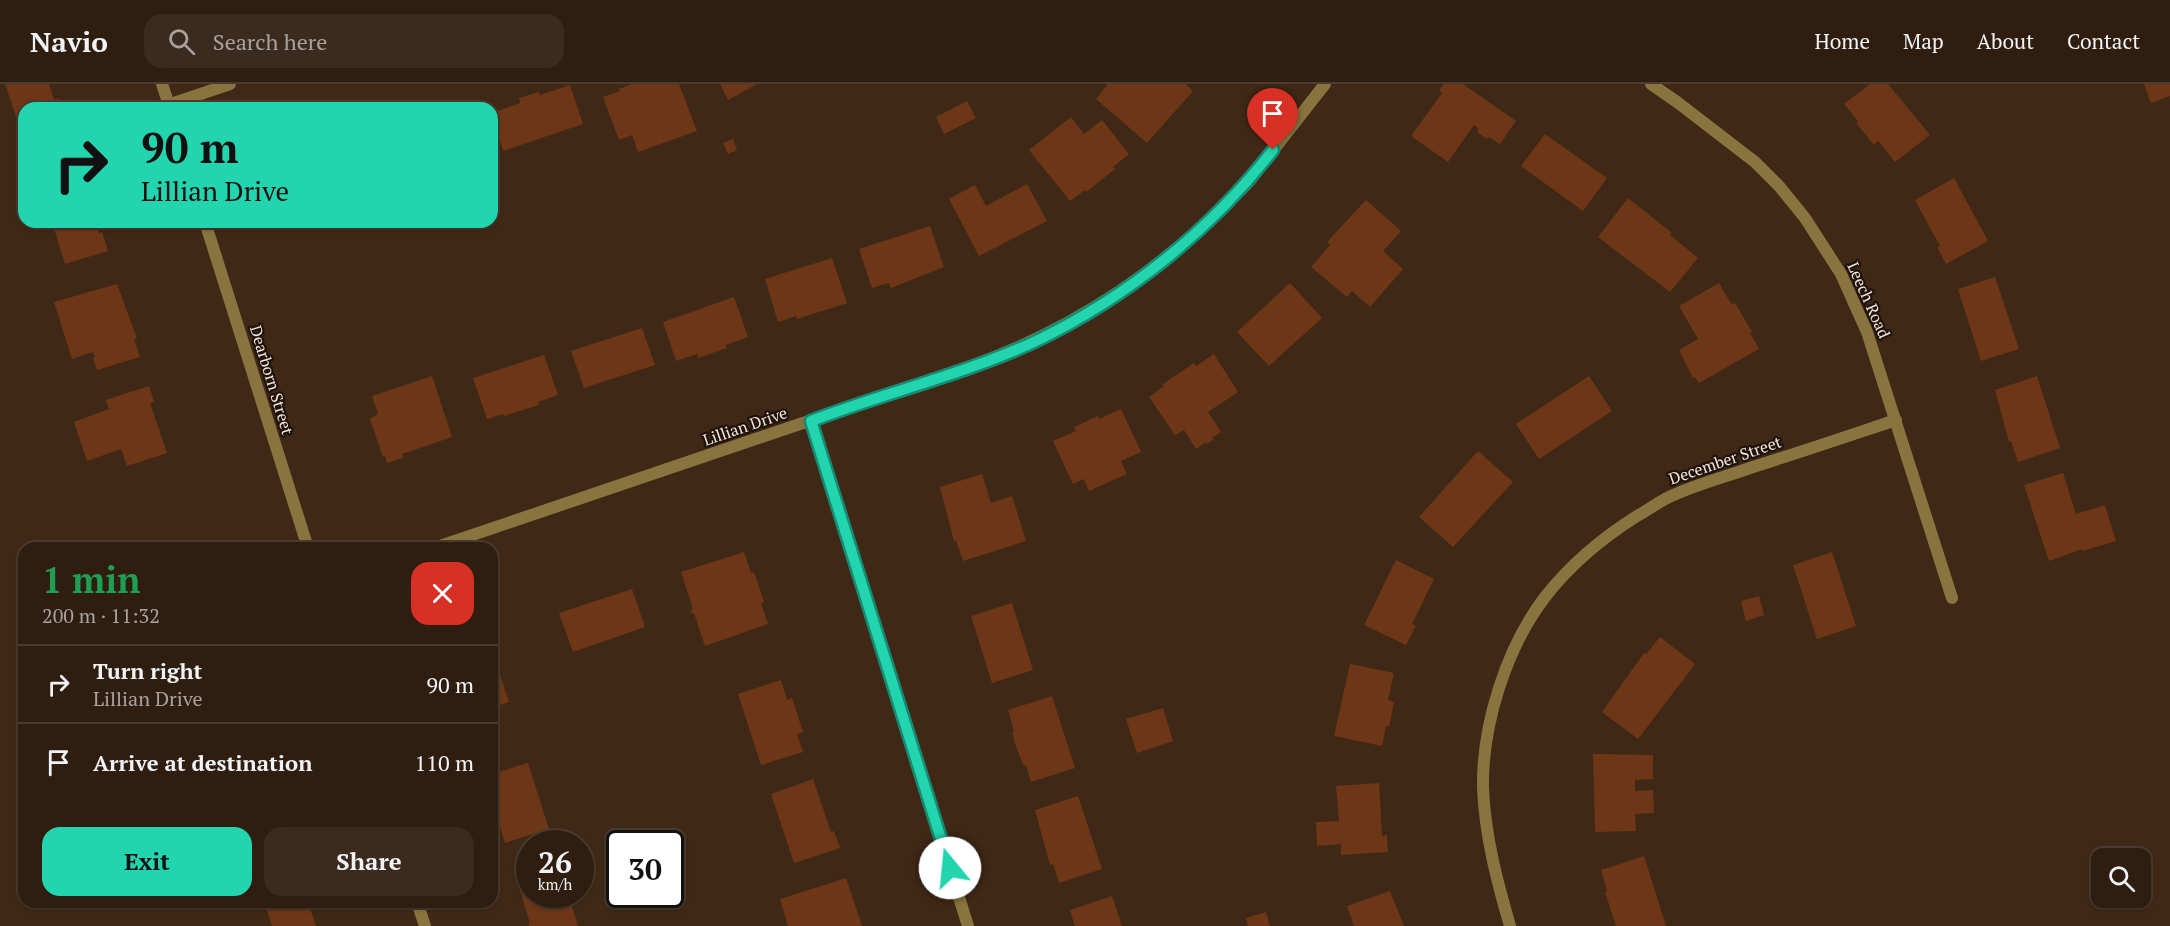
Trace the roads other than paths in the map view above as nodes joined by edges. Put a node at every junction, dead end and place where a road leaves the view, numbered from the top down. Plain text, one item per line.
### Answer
1 (162, 84) edge
2 (230, 84) edge
3 (1325, 84) edge
4 (1651, 84) edge
5 (168, 102) edge
6 (180, 102) edge
7 (208, 228) edge
8 (1896, 420) junction
9 (811, 421) junction
10 (306, 542) edge
11 (452, 542) edge
12 (1952, 598) dead end
13 (419, 908) edge
14 (425, 926) edge
15 (968, 926) edge
16 (1510, 926) edge

1 - 5 street
2 - 6 street
3 - 9 street, Lillian Drive
4 - 8 street, Leech Road
7 - 10 street, Dearborn Street
8 - 12 street, Leech Road
8 - 16 street, December Street
9 - 11 street, Lillian Drive
9 - 15 street
13 - 14 street

